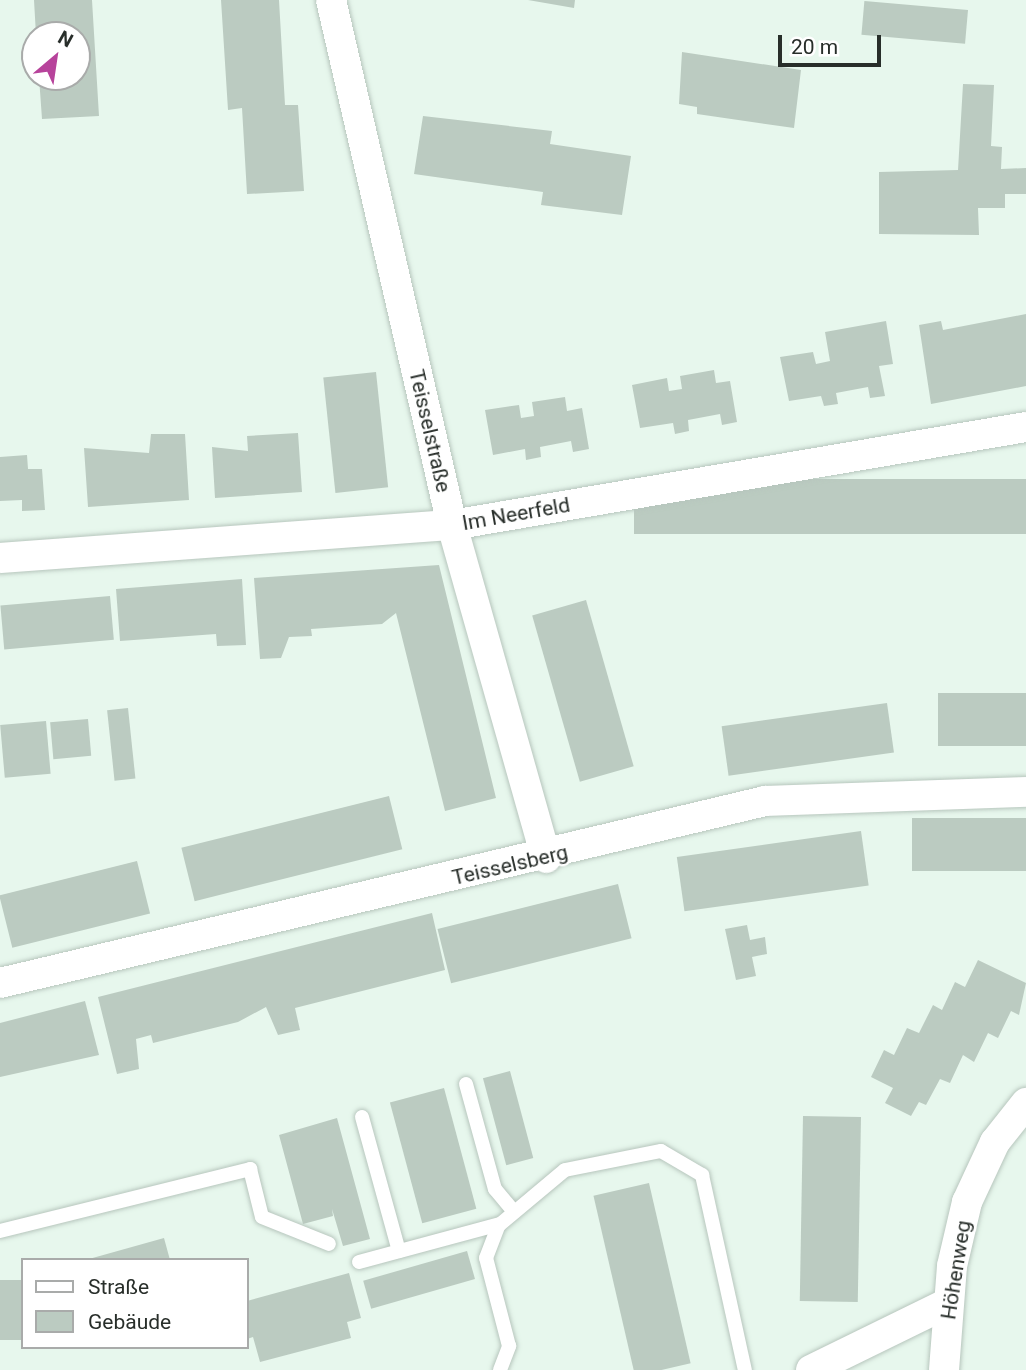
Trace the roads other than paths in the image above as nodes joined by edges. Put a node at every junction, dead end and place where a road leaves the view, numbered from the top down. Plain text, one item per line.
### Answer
1 (331, 0) edge
2 (1026, 427) edge
3 (452, 525) junction
4 (0, 558) edge
5 (1026, 792) edge
6 (546, 858) junction
7 (0, 983) edge
8 (466, 1084) dead end
9 (1026, 1103) edge
10 (362, 1117) dead end
11 (512, 1209) junction
12 (500, 1224) junction
13 (0, 1231) edge
14 (329, 1244) dead end
15 (399, 1251) junction
16 (359, 1262) dead end
17 (948, 1303) junction
18 (500, 1370) edge
19 (745, 1370) edge
20 (811, 1370) edge
21 (944, 1370) edge

1 - 3 street, Teisselstraße
2 - 3 street, Im Neerfeld
3 - 4 street, Im Neerfeld
3 - 6 street, Teisselstraße
5 - 6 street, Teisselsberg
6 - 7 street, Teisselsberg
8 - 11 lane
9 - 17 street, Höhenweg
10 - 15 lane
11 - 12 lane
11 - 19 lane
12 - 15 lane
12 - 18 lane
13 - 14 lane
15 - 16 lane
17 - 20 street
17 - 21 street, Höhenweg

